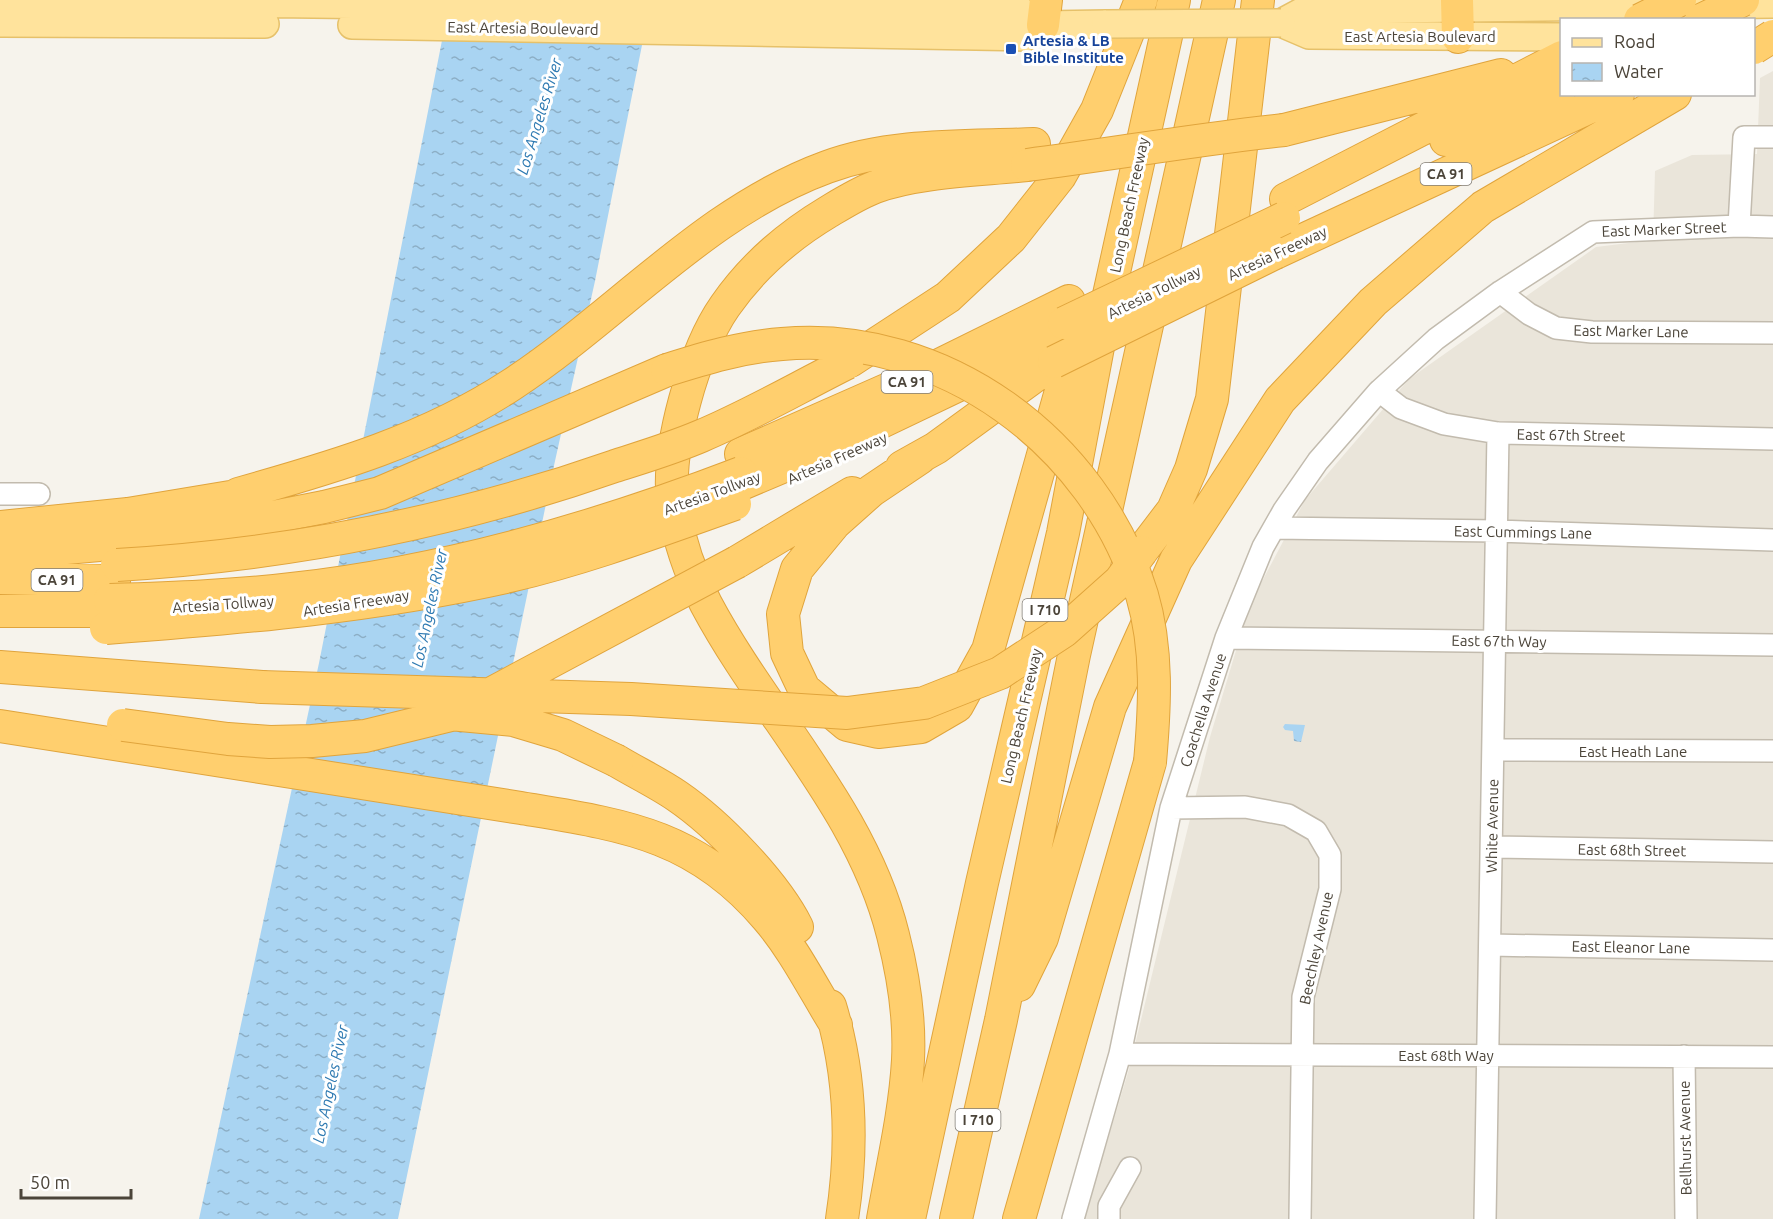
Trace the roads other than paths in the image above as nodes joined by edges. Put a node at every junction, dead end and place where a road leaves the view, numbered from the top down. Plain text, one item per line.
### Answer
1 (7, 0) edge
2 (1141, 0) edge
3 (1166, 0) edge
4 (1174, 0) edge
5 (1219, 0) edge
6 (1258, 0) edge
7 (1680, 0) edge
8 (1743, 0) edge
9 (1763, 0) edge
10 (1457, 3) edge
11 (1773, 4) edge
12 (1044, 12) edge
13 (250, 14) junction
14 (1644, 18) edge
15 (1705, 18) edge
16 (1726, 18) edge
17 (1281, 22) junction
18 (0, 23) edge
19 (1773, 25) edge
20 (1755, 34) edge
21 (1755, 35) edge
22 (1773, 36) edge
23 (1458, 37) junction
24 (1755, 47) edge
25 (1559, 61) edge
26 (1562, 96) edge
27 (1613, 96) edge
28 (1672, 96) edge
29 (1773, 137) edge
30 (1031, 155) junction
31 (1281, 225) junction
32 (1739, 226) junction
33 (1773, 227) edge
34 (1500, 292) junction
35 (1062, 331) junction
36 (1773, 333) edge
37 (1379, 391) junction
38 (1498, 433) junction
39 (1773, 439) edge
40 (493, 446) junction
41 (920, 458) junction
42 (739, 479) junction
43 (0, 494) edge
44 (39, 494) dead end
45 (238, 494) junction
46 (0, 527) edge
47 (1274, 528) junction
48 (1497, 531) junction
49 (1773, 540) edge
50 (0, 554) edge
51 (0, 572) edge
52 (115, 577) junction
53 (0, 578) edge
54 (0, 600) edge
55 (0, 611) edge
56 (0, 628) edge
57 (1226, 638) junction
58 (1495, 641) junction
59 (1773, 645) edge
60 (0, 667) edge
61 (262, 687) junction
62 (0, 710) edge
63 (0, 726) edge
64 (82, 729) junction
65 (1493, 750) junction
66 (1773, 752) edge
67 (1171, 808) junction
68 (1492, 847) junction
69 (1773, 852) edge
70 (1490, 945) junction
71 (1773, 950) edge
72 (1001, 1020) junction
73 (836, 1025) junction
74 (1120, 1054) junction
75 (1302, 1055) junction
76 (1488, 1055) junction
77 (1684, 1056) junction
78 (1773, 1057) edge
79 (1130, 1168) dead end
80 (842, 1219) edge
81 (883, 1219) edge
82 (909, 1219) edge
83 (956, 1219) edge
84 (1019, 1219) edge
85 (1073, 1219) edge
86 (1109, 1219) edge
87 (1300, 1219) edge
88 (1485, 1219) edge
89 (1686, 1219) edge

1 - 13 main road, East Artesia Boulevard
2 - 52 highway, bridge
3 - 41 highway
4 - 82 highway, Long Beach Freeway / I 710
5 - 72 highway, I 710
6 - 61 highway, bridge
7 - 14 highway, bridge
8 - 15 highway, bridge
9 - 16 highway
10 - 11 main road, East Artesia Boulevard
10 - 17 main road, East Artesia Boulevard
10 - 23 highway
12 - 13 main road, East Artesia Boulevard
12 - 17 main road, East Artesia Boulevard, bridge
13 - 18 main road, East Artesia Boulevard
17 - 23 main road, East Artesia Boulevard
19 - 20 highway
21 - 22 main road
22 - 24 highway, bridge
23 - 25 main road, East Artesia Boulevard
25 - 30 highway, bridge
25 - 31 highway, Artesia Freeway / CA 91
26 - 31 highway
27 - 31 highway, Artesia Freeway / CA 91
28 - 72 highway
29 - 32 street
30 - 45 highway
30 - 81 highway
31 - 35 highway, Artesia Freeway / CA 91, bridge
31 - 35 highway, Artesia Freeway / CA 91
32 - 33 street, East Marker Street
32 - 34 street, East Marker Street
34 - 36 street, East Marker Lane
34 - 37 street, Coachella Avenue
35 - 41 highway
35 - 42 highway, Artesia Freeway / CA 91
35 - 42 highway, Artesia Freeway / CA 91
37 - 38 street, East 67th Street
37 - 47 street, Coachella Avenue
38 - 39 street, East 67th Street
38 - 48 street, White Avenue
40 - 45 highway
40 - 52 highway
40 - 84 highway, bridge
41 - 64 highway, bridge
42 - 52 highway, Artesia Freeway / CA 91
42 - 52 highway, Artesia Freeway / CA 91, bridge
43 - 44 street
45 - 52 highway
46 - 52 highway
47 - 48 street, East Cummings Lane
47 - 57 street, Coachella Avenue
48 - 49 street, East Cummings Lane
48 - 58 street, White Avenue
50 - 52 highway
51 - 52 highway
52 - 53 highway, Artesia Freeway / CA 91
52 - 54 highway
52 - 55 highway
52 - 56 highway, Artesia Freeway / CA 91
57 - 58 street, East 67th Way
57 - 67 street, Coachella Avenue
58 - 59 street, East 67th Way
58 - 65 street, White Avenue
60 - 61 highway
61 - 73 highway, bridge
62 - 64 highway
63 - 64 highway
64 - 73 highway
65 - 66 street, East Heath Lane
65 - 68 street, White Avenue
67 - 74 street, Coachella Avenue
67 - 75 street, Beechley Avenue
68 - 69 street, East 68th Street
68 - 70 street, White Avenue
70 - 71 street, East Eleanor Lane
70 - 76 street, White Avenue
72 - 83 highway, I 710
73 - 80 highway
74 - 75 street, East 68th Way
74 - 85 street, Coachella Avenue
75 - 76 street, East 68th Way
75 - 87 street, Beechley Avenue
76 - 77 street, East 68th Way
76 - 88 street, White Avenue
77 - 78 street, East 68th Way
77 - 89 street, Bellhurst Avenue
79 - 86 street

